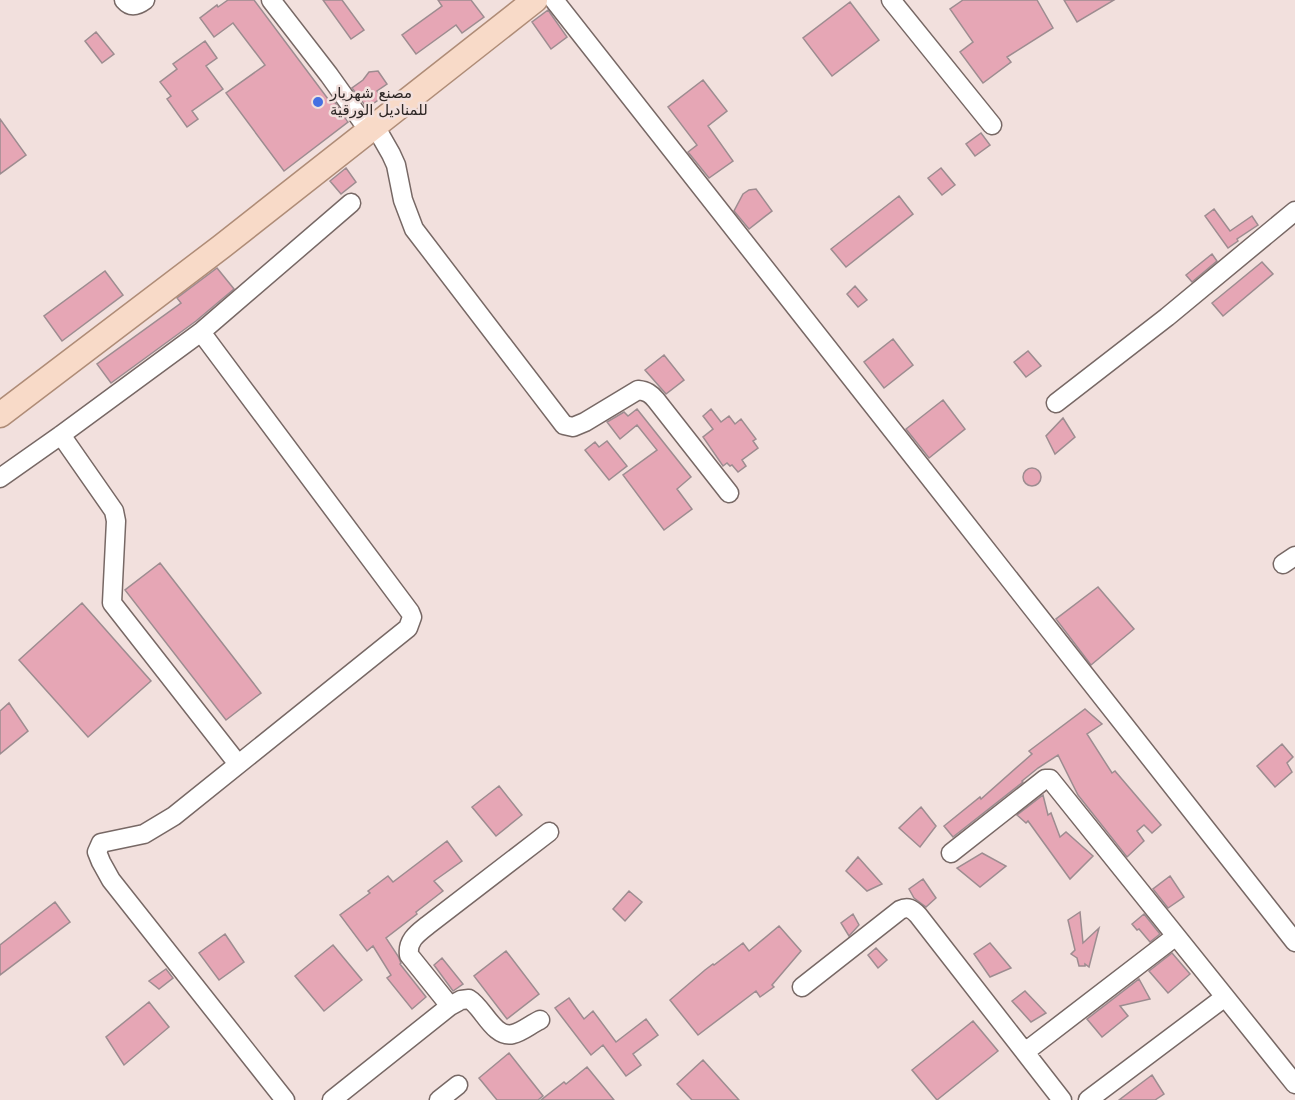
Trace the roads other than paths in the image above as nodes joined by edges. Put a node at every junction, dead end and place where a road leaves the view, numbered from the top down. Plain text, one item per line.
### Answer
1 (124, 0) edge
2 (145, 0) edge
3 (271, 0) edge
4 (535, 0) edge
5 (554, 0) edge
6 (891, 0) edge
7 (992, 125) dead end
8 (372, 128) junction
9 (351, 203) dead end
10 (1295, 211) edge
11 (201, 332) junction
12 (1056, 403) dead end
13 (0, 415) edge
14 (62, 435) junction
15 (0, 478) edge
16 (729, 493) dead end
17 (238, 764) junction
18 (549, 832) dead end
19 (951, 854) dead end
20 (1176, 936) junction
21 (1295, 942) edge
22 (802, 987) dead end
23 (1225, 997) junction
24 (450, 1006) junction
25 (540, 1020) dead end
26 (1025, 1052) junction
27 (1295, 1084) edge
28 (458, 1085) dead end
29 (285, 1100) edge
30 (332, 1100) edge
31 (439, 1100) edge
32 (1062, 1100) edge
33 (1088, 1100) edge

1 - 2 street
3 - 8 street
4 - 8 main road
5 - 21 street
6 - 7 street
8 - 13 main road
8 - 16 street
9 - 11 street
10 - 12 street
11 - 14 street
11 - 17 street
14 - 15 street
14 - 17 street
17 - 29 street
18 - 24 street
19 - 20 street
20 - 23 street
20 - 26 street
22 - 26 street
23 - 27 street
23 - 33 street
24 - 25 street
24 - 30 street
26 - 32 street
28 - 31 street

